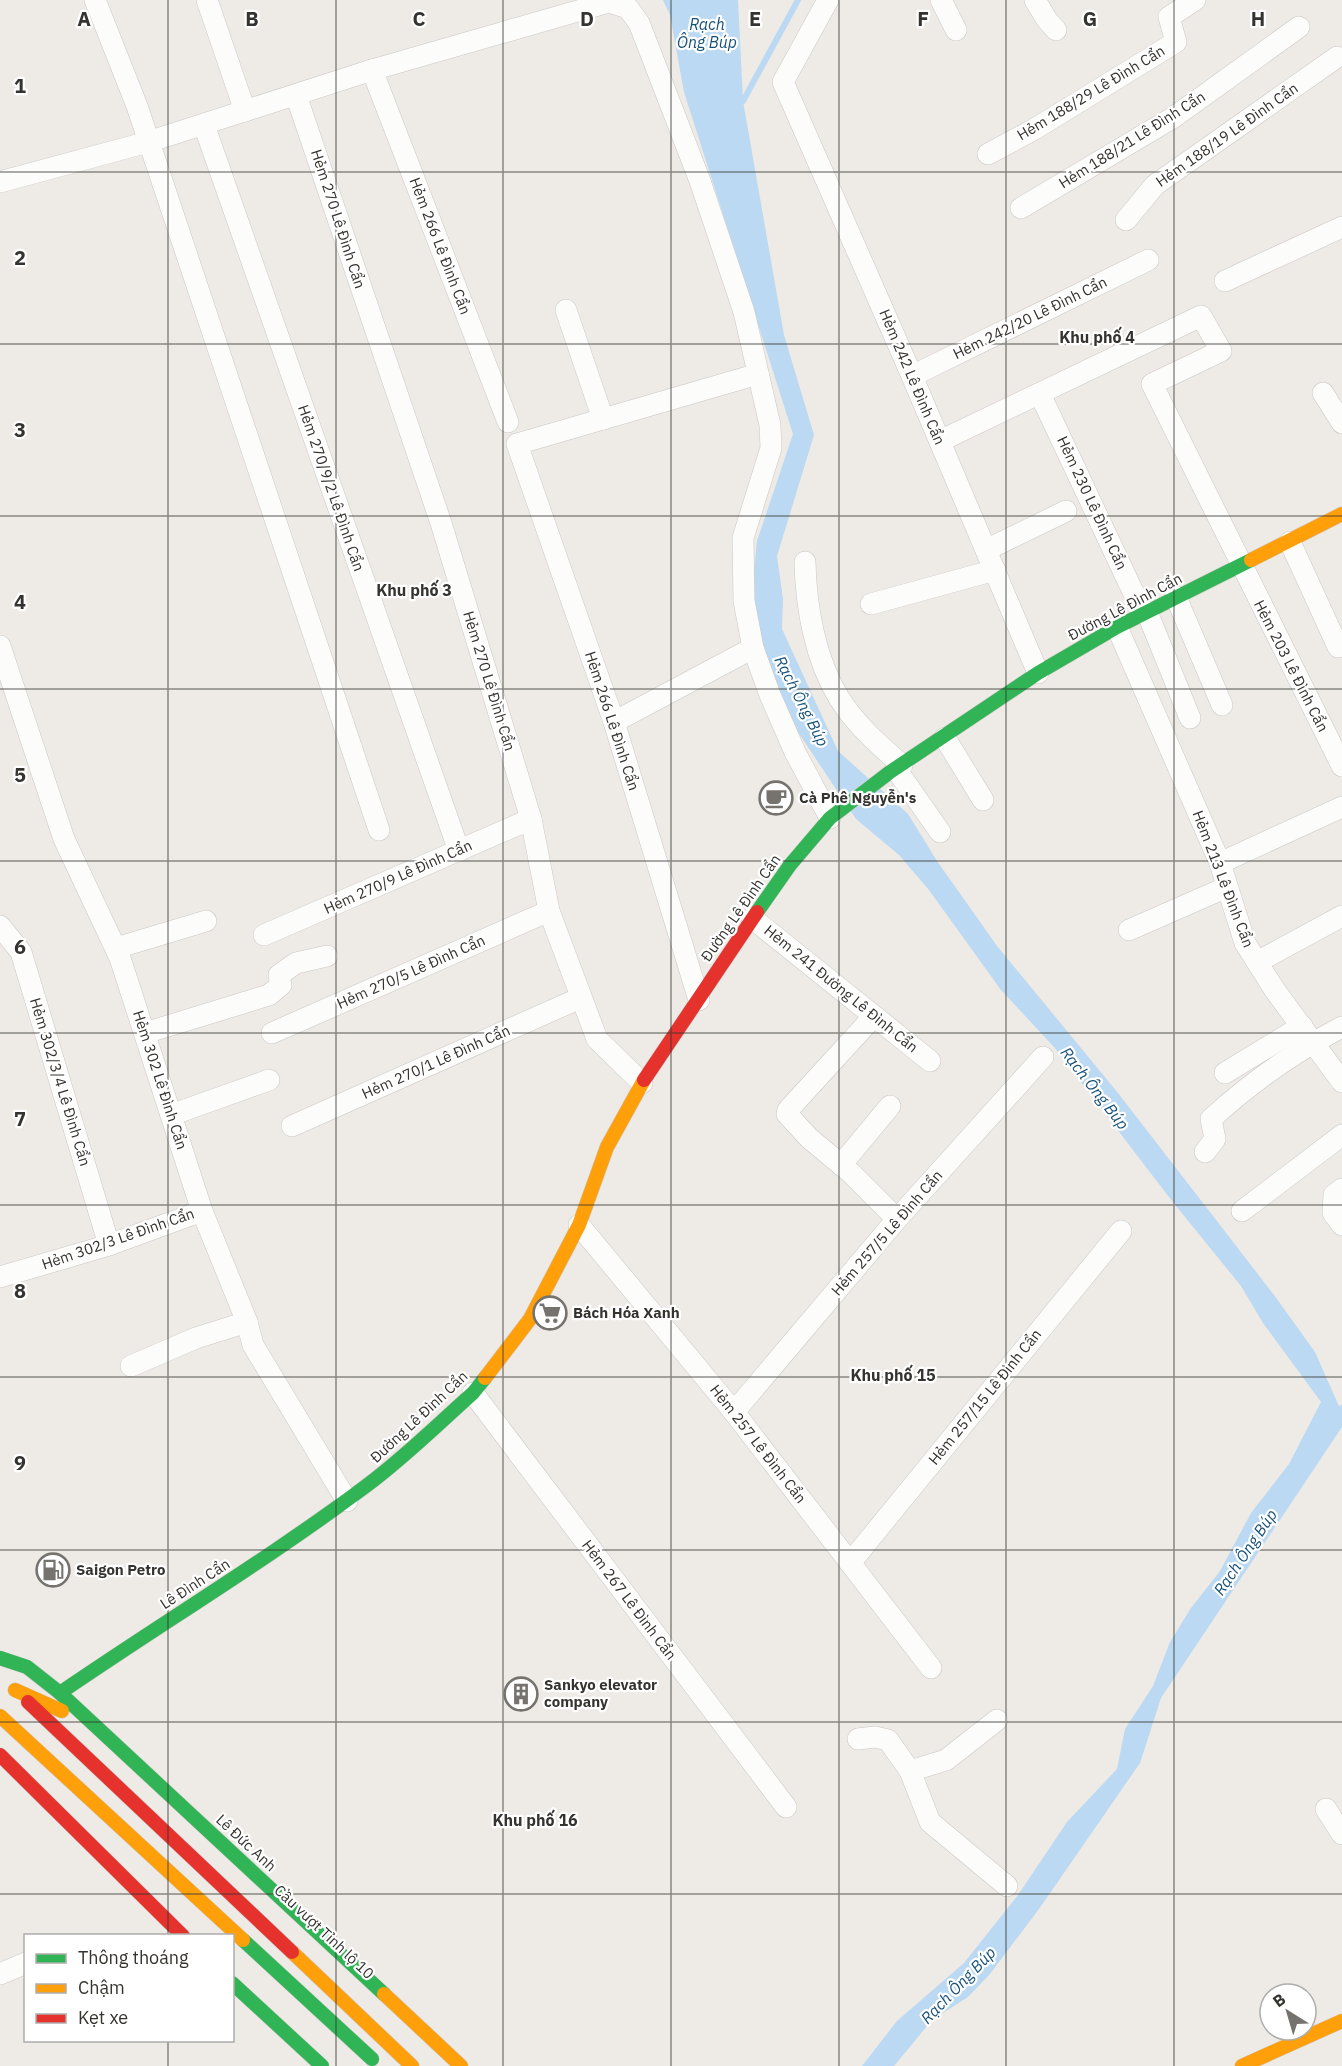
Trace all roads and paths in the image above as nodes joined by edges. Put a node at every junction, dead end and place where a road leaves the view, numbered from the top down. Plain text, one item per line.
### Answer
1 (95, 0) edge
2 (207, 0) edge
3 (828, 0) edge
4 (941, 0) edge
5 (1035, 0) edge
6 (1195, 0) edge
7 (1299, 27) dead end
8 (956, 30) dead end
9 (1056, 30) dead end
10 (1337, 57) dead end
11 (372, 70) junction
12 (296, 94) junction
13 (244, 107) junction
14 (204, 125) junction
15 (146, 135) junction
16 (988, 154) dead end
17 (0, 182) edge
18 (1021, 208) dead end
19 (1126, 220) dead end
20 (1342, 227) edge
21 (1148, 260) dead end
22 (1224, 281) dead end
23 (566, 310) dead end
24 (758, 374) junction
25 (912, 376) junction
26 (1323, 393) dead end
27 (1040, 394) junction
28 (603, 419) junction
29 (508, 422) dead end
30 (1342, 423) edge
31 (940, 441) junction
32 (1066, 512) dead end
33 (1342, 514) edge
34 (1290, 542) junction
35 (986, 550) junction
36 (805, 562) dead end
37 (1241, 566) junction
38 (995, 570) junction
39 (1176, 597) junction
40 (871, 604) dead end
41 (1145, 613) junction
42 (1117, 627) junction
43 (0, 646) edge
44 (1338, 647) dead end
45 (753, 648) junction
46 (1038, 673) junction
47 (1222, 705) dead end
48 (1190, 718) dead end
49 (614, 722) junction
50 (945, 738) junction
51 (1342, 766) edge
52 (896, 769) junction
53 (983, 800) dead end
54 (1342, 807) edge
55 (838, 811) junction
56 (531, 819) junction
57 (379, 830) dead end
58 (940, 832) dead end
59 (459, 851) junction
60 (1220, 862) junction
61 (1227, 887) junction
62 (549, 911) junction
63 (1342, 916) edge
64 (752, 918) junction
65 (206, 921) dead end
66 (0, 926) edge
67 (1129, 930) dead end
68 (264, 935) dead end
69 (116, 948) junction
70 (327, 956) dead end
71 (1257, 962) junction
72 (580, 998) junction
73 (699, 1000) junction
74 (874, 1016) junction
75 (1342, 1027) edge
76 (145, 1033) junction
77 (272, 1033) dead end
78 (1308, 1034) junction
79 (1043, 1057) dead end
80 (930, 1061) dead end
81 (1226, 1073) dead end
82 (269, 1080) dead end
83 (1342, 1082) edge
84 (642, 1083) junction
85 (890, 1106) dead end
86 (171, 1115) junction
87 (292, 1126) dead end
88 (1342, 1135) edge
89 (1205, 1152) dead end
90 (841, 1165) junction
91 (1342, 1189) edge
92 (201, 1211) junction
93 (1242, 1211) dead end
94 (897, 1219) junction
95 (579, 1225) junction
96 (1342, 1225) edge
97 (1121, 1231) dead end
98 (109, 1245) junction
99 (0, 1277) edge
100 (247, 1322) junction
101 (131, 1366) dead end
102 (472, 1393) junction
103 (734, 1412) junction
104 (347, 1501) junction
105 (850, 1563) junction
106 (0, 1658) edge
107 (931, 1668) dead end
108 (60, 1694) junction
109 (1, 1717) edge
110 (997, 1720) dead end
111 (858, 1739) dead end
112 (23, 1745) junction
113 (0, 1755) edge
114 (910, 1770) junction
115 (64, 1794) dead end
116 (786, 1807) dead end
117 (1326, 1809) dead end
118 (1342, 1834) edge
119 (1007, 1886) dead end
120 (182, 1934) edge
121 (233, 1934) edge
122 (234, 1935) edge
123 (24, 1964) edge
124 (0, 1974) edge
125 (234, 1985) edge
126 (1342, 2021) edge
127 (322, 2066) edge
128 (380, 2066) edge
129 (412, 2066) edge
130 (443, 2066) edge
131 (461, 2066) edge
132 (1242, 2066) edge

1 - 15 street
2 - 13 street
3 - 25 street, Hẻm 242 Lê Đình Cẩn
4 - 8 street
5 - 9 street
6 - 16 street, Hẻm 188/29 Lê Đình Cẩn
7 - 18 street, Hẻm 188/21 Lê Đình Cẩn
10 - 19 street, Hẻm 188/19 Lê Đình Cẩn
11 - 12 street
11 - 24 street
11 - 29 street, Hẻm 266 Lê Đình Cẩn
12 - 13 street
12 - 56 street, Hẻm 270 Lê Đình Cẩn
13 - 14 street
14 - 15 street
14 - 59 street, Hẻm 270/9/2 Lê Đình Cẩn
15 - 17 street
15 - 57 street
20 - 22 street
21 - 25 street, Hẻm 242/20 Lê Đình Cẩn
23 - 28 street
24 - 28 street
24 - 45 street
25 - 31 street, Hẻm 242 Lê Đình Cẩn
26 - 30 street
27 - 31 street
27 - 37 street, Hẻm 203 Lê Đình Cẩn
27 - 41 street, Hẻm 230 Lê Đình Cẩn
28 - 49 street, Hẻm 266 Lê Đình Cẩn
31 - 35 street, Hẻm 242 Lê Đình Cẩn
32 - 35 street
33 - 34 main road, Đường Lê Đình Cẩn
34 - 37 main road, Đường Lê Đình Cẩn
34 - 44 street
35 - 38 street, Hẻm 242 Lê Đình Cẩn
36 - 52 street
37 - 39 main road, Đường Lê Đình Cẩn
37 - 51 street, Hẻm 203 Lê Đình Cẩn
38 - 40 street
38 - 46 street, Hẻm 242 Lê Đình Cẩn
39 - 41 main road, Đường Lê Đình Cẩn
39 - 47 street
41 - 42 main road, Đường Lê Đình Cẩn
41 - 48 street, Hẻm 230 Lê Đình Cẩn
42 - 46 main road, Đường Lê Đình Cẩn
42 - 60 street, Hẻm 213 Lê Đình Cẩn
43 - 69 street, Hẻm 302 Lê Đình Cẩn
45 - 49 street
45 - 55 street
46 - 50 main road, Đường Lê Đình Cẩn
49 - 73 street, Hẻm 266 Lê Đình Cẩn
50 - 52 main road, Đường Lê Đình Cẩn
50 - 53 street
52 - 55 main road, Đường Lê Đình Cẩn
52 - 58 street
54 - 60 street
55 - 64 main road, Đường Lê Đình Cẩn
56 - 59 street, Hẻm 270/9 Lê Đình Cẩn
56 - 62 street, Hẻm 270 Lê Đình Cẩn
59 - 68 street, Hẻm 270/9 Lê Đình Cẩn
60 - 61 street, Hẻm 213 Lê Đình Cẩn
61 - 67 street
61 - 71 street, Hẻm 213 Lê Đình Cẩn
62 - 72 street, Hẻm 270 Lê Đình Cẩn
62 - 77 street, Hẻm 270/5 Lê Đình Cẩn
63 - 71 street
64 - 73 main road, Đường Lê Đình Cẩn
64 - 74 street, Hẻm 241 Đường Lê Đình Cẩn
65 - 69 street
66 - 98 street, Hẻm 302/3/4 Lê Đình Cẩn
69 - 76 street, Hẻm 302 Lê Đình Cẩn
70 - 76 street
71 - 78 street, Hẻm 213 Lê Đình Cẩn
72 - 84 street, Hẻm 270 Lê Đình Cẩn
72 - 87 street, Hẻm 270/1 Lê Đình Cẩn
73 - 84 main road, Đường Lê Đình Cẩn
74 - 80 street, Hẻm 241 Đường Lê Đình Cẩn
74 - 90 street
75 - 78 street
76 - 86 street, Hẻm 302 Lê Đình Cẩn
78 - 81 street
78 - 83 street, Hẻm 213 Lê Đình Cẩn
78 - 89 street
79 - 94 street, Hẻm 257/5 Lê Đình Cẩn
82 - 86 street
84 - 95 main road, Đường Lê Đình Cẩn
85 - 90 street
86 - 92 street, Hẻm 302 Lê Đình Cẩn
88 - 93 street
90 - 94 street
91 - 96 street
92 - 98 street, Hẻm 302/3 Lê Đình Cẩn
92 - 100 street, Hẻm 302 Lê Đình Cẩn
94 - 103 street, Hẻm 257/5 Lê Đình Cẩn
95 - 102 main road, Đường Lê Đình Cẩn
95 - 103 street, Hẻm 257 Lê Đình Cẩn
97 - 105 street, Hẻm 257/15 Lê Đình Cẩn
98 - 99 street, Hẻm 302/3 Lê Đình Cẩn
100 - 101 street
100 - 104 street, Hẻm 302 Lê Đình Cẩn
102 - 104 main road, Đường Lê Đình Cẩn
102 - 116 street, Hẻm 267 Lê Đình Cẩn
103 - 105 street, Hẻm 257 Lê Đình Cẩn
104 - 108 main road, Lê Đình Cẩn
105 - 107 street, Hẻm 257 Lê Đình Cẩn
106 - 108 main road, Lê Đức Anh
108 - 131 main road, Lê Đức Anh
109 - 112 main road
110 - 114 street
111 - 114 street
112 - 115 main road
112 - 121 main road
113 - 120 main road
114 - 119 street
117 - 118 street
122 - 128 main road
123 - 124 street
125 - 127 main road
126 - 132 main road
129 - 130 main road, Cầu vượt Tỉnh lộ 10

